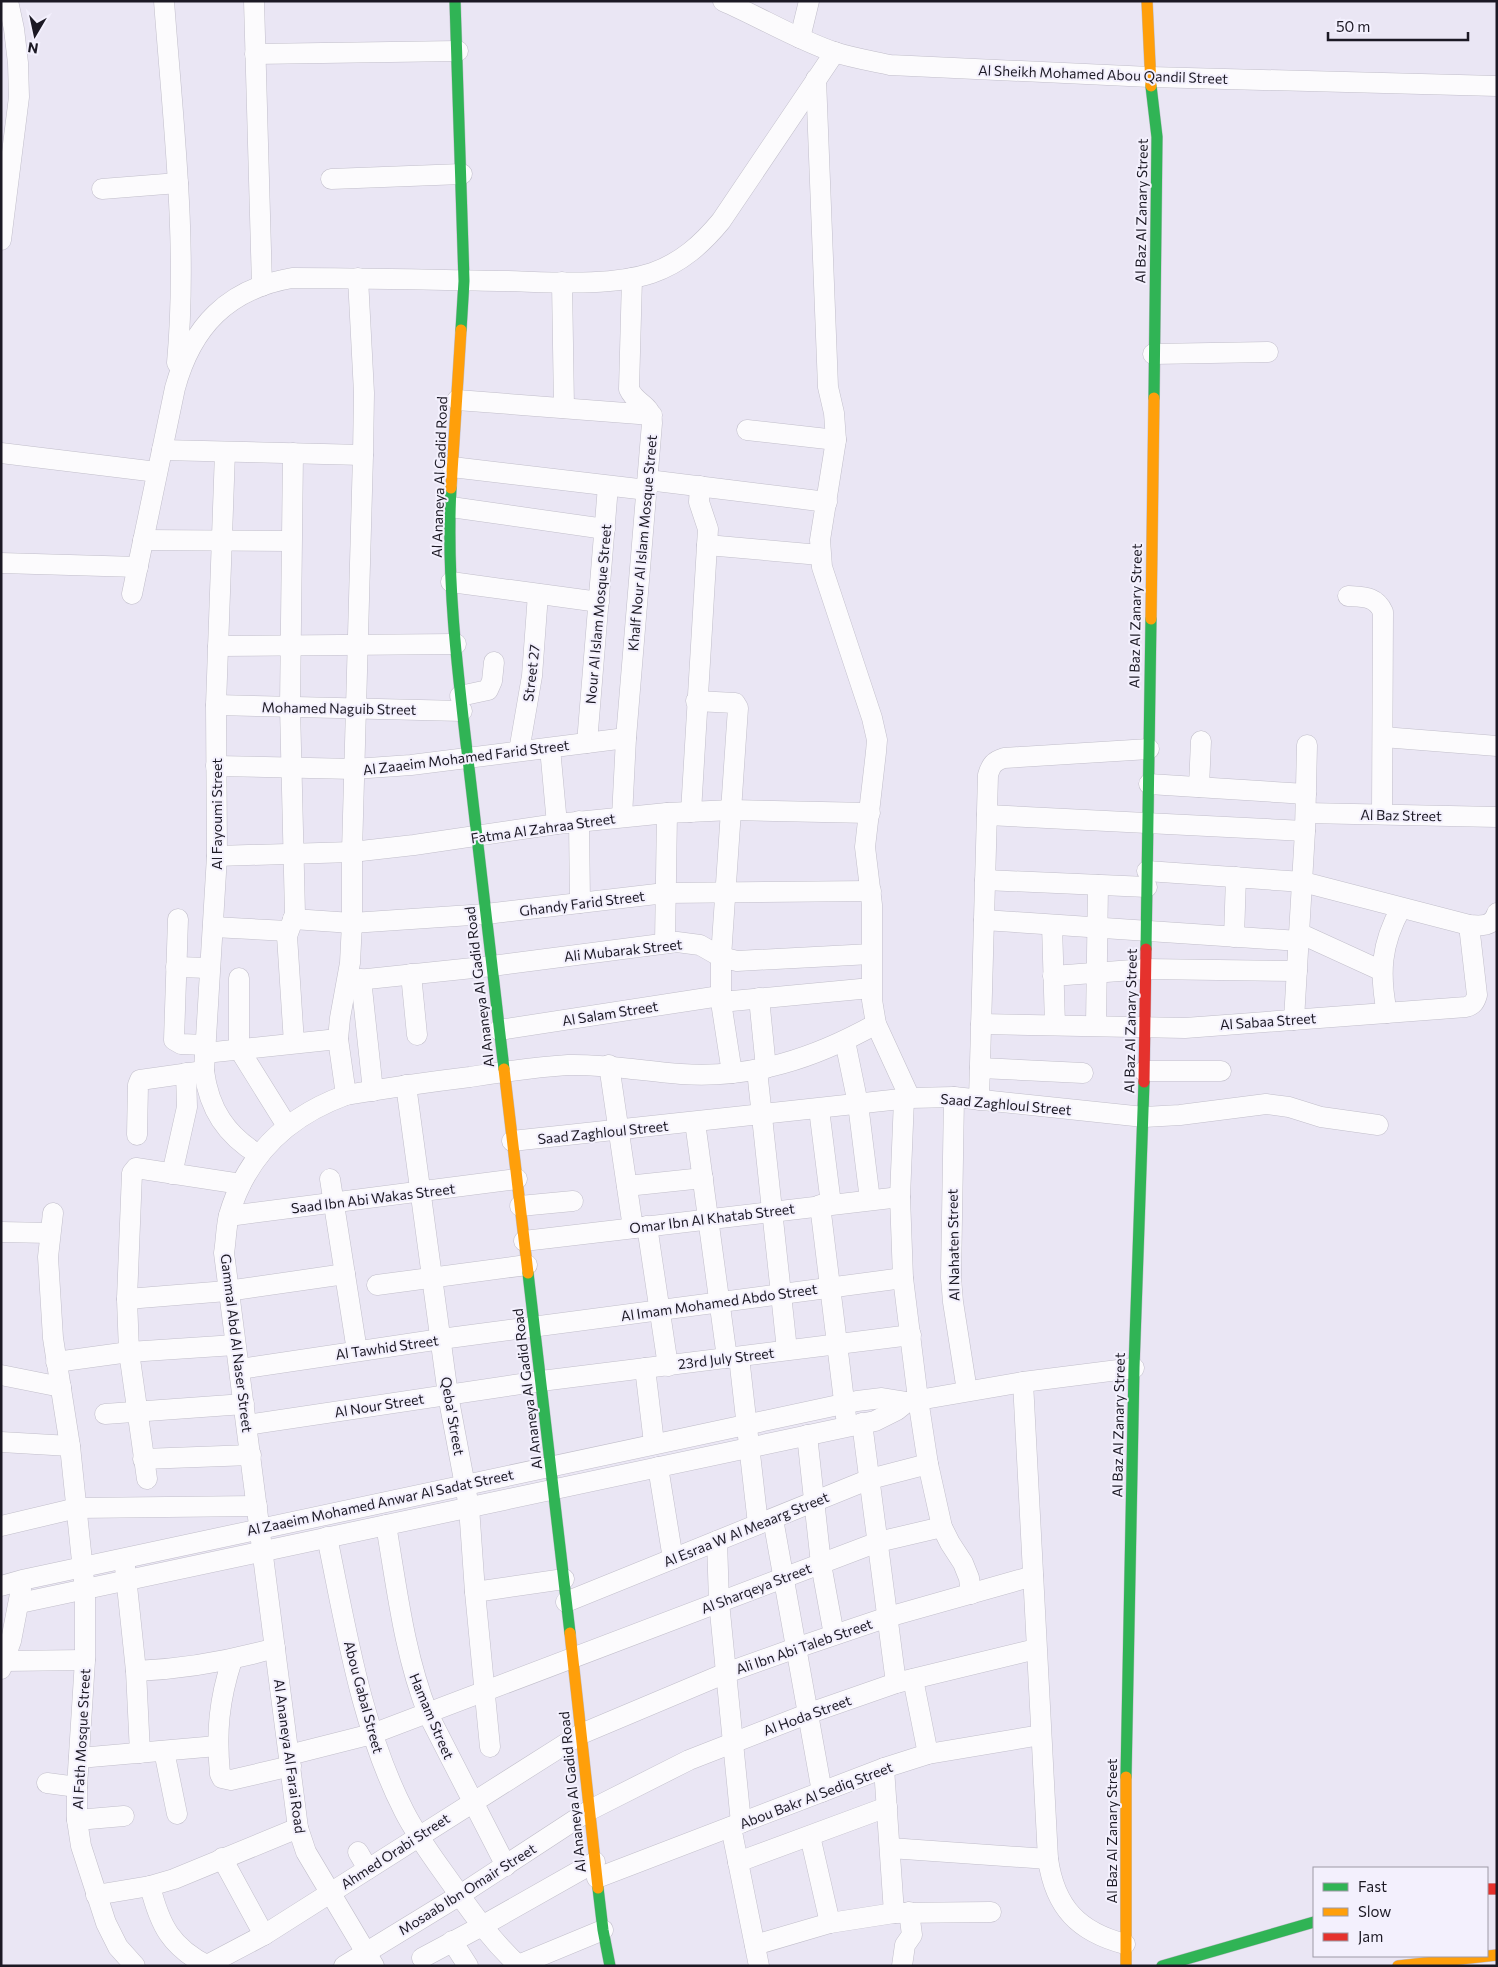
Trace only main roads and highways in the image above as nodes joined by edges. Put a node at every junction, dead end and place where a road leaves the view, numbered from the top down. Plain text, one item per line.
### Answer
1 (455, 1) edge
2 (1147, 1) edge
3 (1313, 1922) edge
4 (1474, 1957) edge
5 (1418, 1962) edge
6 (610, 1966) edge
7 (1126, 1966) edge
8 (1162, 1966) edge

1 - 6 main road, Al Ananeya Al Gadid Road
2 - 7 main road, Al Baz Al Zanary Street
3 - 8 main road
4 - 5 main road

